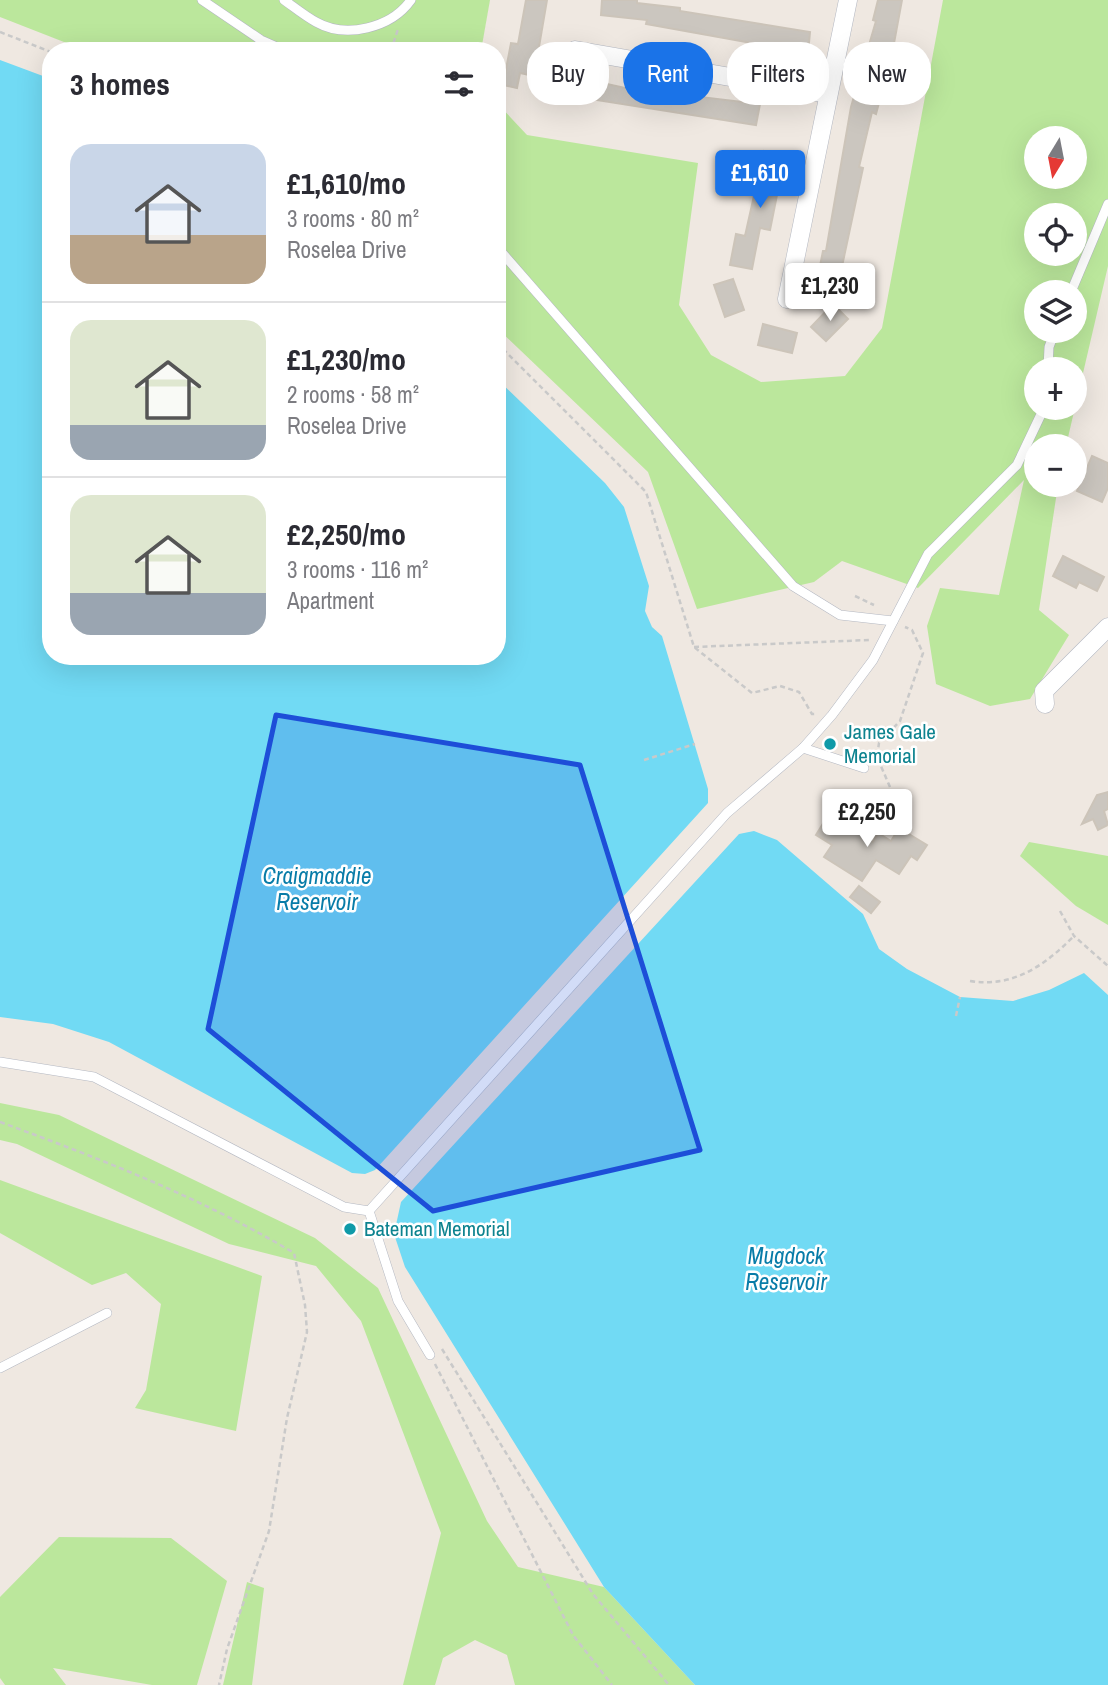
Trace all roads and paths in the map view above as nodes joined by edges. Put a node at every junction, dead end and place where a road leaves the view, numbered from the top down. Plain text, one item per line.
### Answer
1 (202, 0) edge
2 (284, 0) edge
3 (411, 0) edge
4 (848, 0) edge
5 (0, 32) edge
6 (266, 42) edge
7 (42, 48) edge
8 (609, 56) edge
9 (727, 76) edge
10 (829, 89) edge
11 (826, 105) edge
12 (1108, 204) edge
13 (506, 257) edge
14 (1076, 280) edge
15 (787, 299) dead end
16 (506, 352) edge
17 (1038, 420) edge
18 (855, 596) dead end
19 (893, 621) junction
20 (1108, 627) edge
21 (886, 636) junction
22 (694, 646) junction
23 (1045, 704) dead end
24 (832, 715) junction
25 (695, 744) dead end
26 (803, 748) junction
27 (645, 760) dead end
28 (864, 768) dead end
29 (890, 787) dead end
30 (1060, 911) dead end
31 (1074, 936) junction
32 (1108, 966) edge
33 (970, 981) dead end
34 (960, 997) dead end
35 (956, 1016) dead end
36 (0, 1062) edge
37 (0, 1122) edge
38 (369, 1211) junction
39 (107, 1313) dead end
40 (436, 1340) dead end
41 (430, 1354) joint
42 (0, 1368) edge
43 (219, 1685) edge
44 (612, 1685) edge
45 (669, 1685) edge

1 - 6 lane
2 - 3 lane
4 - 10 street
5 - 7 path
8 - 9 street
11 - 15 street
12 - 14 lane
13 - 19 lane
16 - 22 path
17 - 19 lane
18 - 19 path
19 - 21 lane
19 - 29 path
20 - 23 street
21 - 22 path
21 - 24 lane
22 - 24 path
24 - 26 lane
25 - 27 path
26 - 28 lane
26 - 38 lane
30 - 31 path
31 - 32 path
31 - 33 path
34 - 35 path
36 - 38 lane
37 - 43 path
38 - 41 lane
39 - 42 lane
40 - 45 path
41 - 44 path

